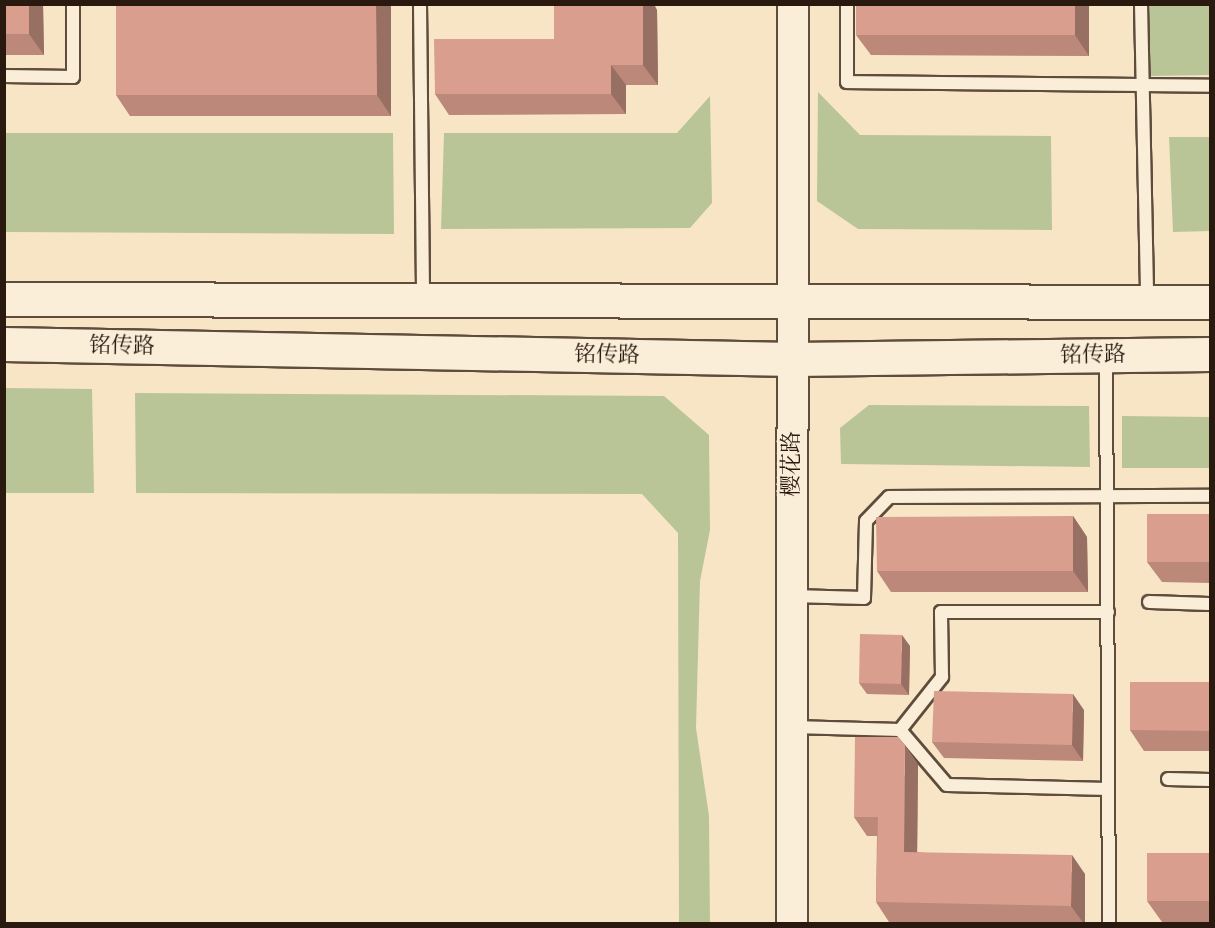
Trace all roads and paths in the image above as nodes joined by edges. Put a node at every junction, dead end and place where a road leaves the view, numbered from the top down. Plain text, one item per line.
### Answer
1 (73, 4) edge
2 (420, 4) edge
3 (793, 4) edge
4 (847, 4) edge
5 (1141, 4) edge
6 (4, 76) edge
7 (1143, 86) junction
8 (1210, 86) edge
9 (4, 299) edge
10 (423, 299) junction
11 (793, 300) junction
12 (1210, 302) edge
13 (1147, 303) junction
14 (4, 344) edge
15 (1210, 354) edge
16 (1106, 355) junction
17 (793, 359) junction
18 (1107, 496) junction
19 (1210, 496) edge
20 (792, 596) junction
21 (1149, 602) dead end
22 (1210, 603) edge
23 (1108, 612) junction
24 (792, 727) junction
25 (900, 730) junction
26 (1168, 779) dead end
27 (1210, 780) edge
28 (1108, 789) junction
29 (792, 924) edge
30 (1109, 924) edge

1 - 6 lane
2 - 10 lane
3 - 11 street, 樱花路
4 - 7 lane
5 - 7 lane
7 - 8 lane
7 - 13 lane
9 - 10 main road, 铭传路
10 - 11 main road, 铭传路
11 - 13 main road, 铭传路
11 - 17 street, 樱花路
12 - 13 main road, 铭传路
14 - 17 main road, 铭传路
15 - 16 main road, 铭传路
16 - 17 main road, 铭传路
16 - 18 lane
17 - 20 street, 樱花路
18 - 19 lane
18 - 20 lane
18 - 23 lane
20 - 24 street, 樱花路
21 - 22 lane
23 - 25 lane
23 - 28 lane
24 - 25 lane
24 - 29 street, 樱花路
25 - 28 lane
26 - 27 lane
28 - 30 lane

